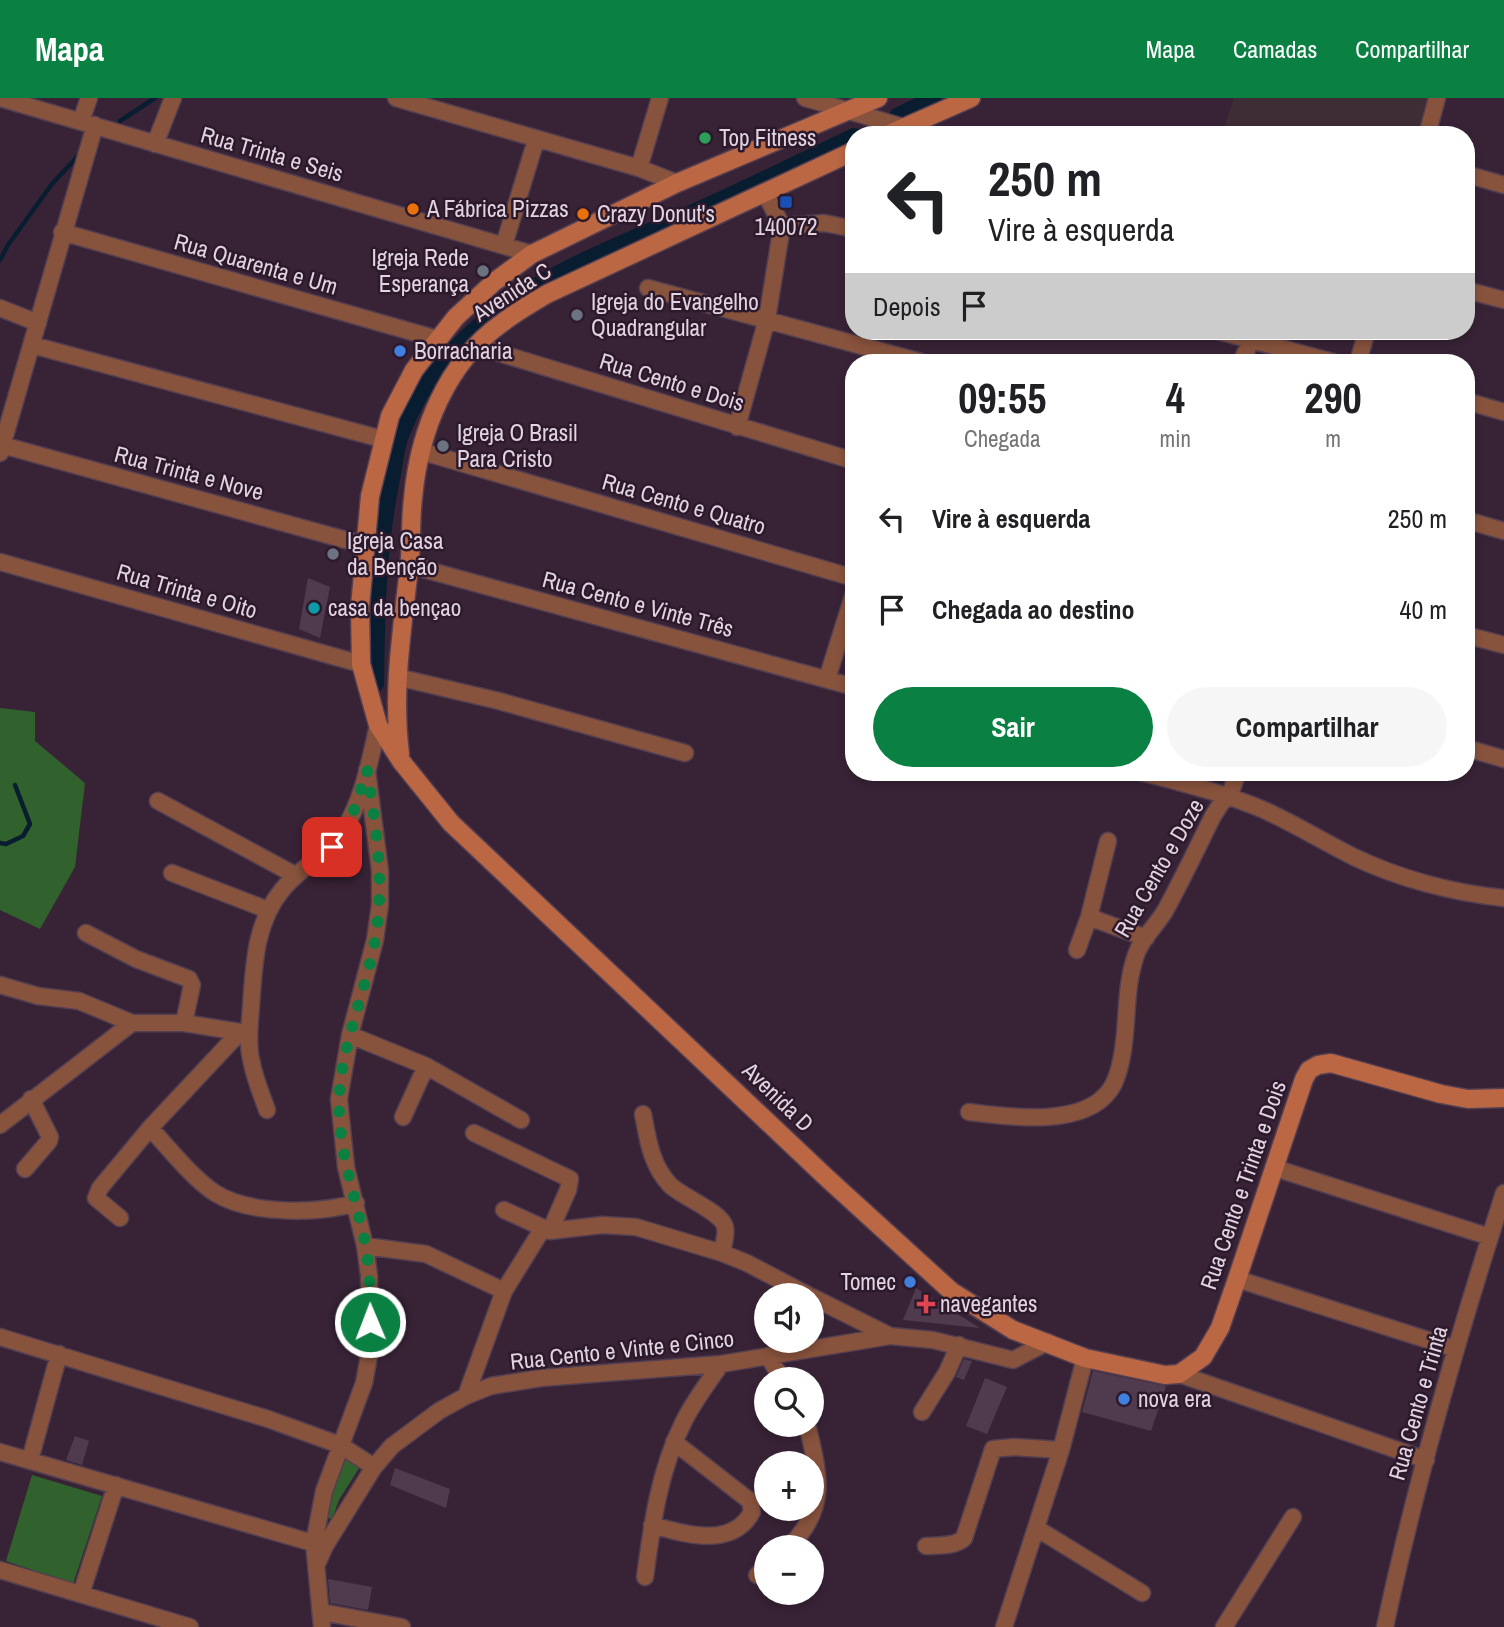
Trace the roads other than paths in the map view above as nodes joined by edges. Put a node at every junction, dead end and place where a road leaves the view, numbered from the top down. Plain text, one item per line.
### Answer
1 (0, 98) edge
2 (89, 98) edge
3 (173, 98) edge
4 (396, 98) edge
5 (660, 98) edge
6 (805, 98) edge
7 (878, 98) edge
8 (971, 98) edge
9 (1437, 98) edge
10 (850, 110) junction
11 (88, 123) junction
12 (902, 126) edge
13 (907, 126) edge
14 (1429, 126) edge
15 (536, 140) junction
16 (155, 144) junction
17 (845, 155) edge
18 (639, 168) junction
19 (1475, 177) edge
20 (677, 183) junction
21 (1504, 185) edge
22 (765, 193) junction
23 (782, 226) junction
24 (845, 227) edge
25 (62, 232) junction
26 (504, 245) junction
27 (532, 254) junction
28 (648, 288) dead end
29 (1475, 292) edge
30 (1504, 300) edge
31 (0, 308) edge
32 (767, 319) junction
33 (38, 323) junction
34 (437, 339) junction
35 (1266, 340) edge
36 (32, 345) junction
37 (476, 346) junction
38 (892, 354) edge
39 (1309, 354) edge
40 (1475, 404) edge
41 (1504, 412) edge
42 (5, 420) edge
43 (737, 427) junction
44 (382, 439) junction
45 (1, 449) edge
46 (420, 451) junction
47 (845, 458) edge
48 (1475, 523) edge
49 (1504, 531) edge
50 (364, 545) junction
51 (0, 562) edge
52 (409, 565) junction
53 (845, 575) edge
54 (845, 622) edge
55 (1475, 637) edge
56 (1504, 645) edge
57 (361, 664) junction
58 (397, 677) junction
59 (827, 679) junction
60 (845, 684) edge
61 (378, 725) junction
62 (1475, 751) edge
63 (685, 754) dead end
64 (1504, 759) edge
65 (401, 761) junction
66 (367, 770) junction
67 (1173, 781) edge
68 (1235, 781) edge
69 (1229, 797) junction
70 (158, 802) dead end
71 (1108, 841) dead end
72 (172, 873) dead end
73 (295, 875) junction
74 (1504, 898) edge
75 (268, 910) junction
76 (1089, 917) junction
77 (86, 933) dead end
78 (1146, 938) junction
79 (1077, 950) dead end
80 (0, 985) edge
81 (132, 1023) junction
82 (184, 1023) junction
83 (245, 1032) junction
84 (350, 1035) junction
85 (426, 1066) junction
86 (1504, 1098) edge
87 (31, 1099) junction
88 (267, 1110) dead end
89 (969, 1112) dead end
90 (643, 1114) dead end
91 (403, 1117) dead end
92 (521, 1120) dead end
93 (0, 1125) edge
94 (150, 1128) junction
95 (474, 1133) dead end
96 (1275, 1168) junction
97 (25, 1170) dead end
98 (1504, 1193) edge
99 (356, 1203) junction
100 (504, 1210) dead end
101 (120, 1218) dead end
102 (546, 1230) junction
103 (1490, 1237) junction
104 (365, 1246) junction
105 (722, 1254) junction
106 (1237, 1279) junction
107 (785, 1283) edge
108 (504, 1291) junction
109 (824, 1303) edge
110 (890, 1336) junction
111 (0, 1337) edge
112 (1048, 1342) junction
113 (959, 1345) junction
114 (1456, 1349) junction
115 (59, 1354) junction
116 (768, 1356) junction
117 (1086, 1358) junction
118 (721, 1364) junction
119 (775, 1367) edge
120 (1179, 1374) junction
121 (466, 1396) junction
122 (922, 1412) dead end
123 (810, 1437) edge
124 (674, 1442) junction
125 (340, 1445) junction
126 (1061, 1450) junction
127 (0, 1452) edge
128 (30, 1460) junction
129 (1426, 1460) junction
130 (374, 1467) junction
131 (116, 1485) junction
132 (1293, 1517) dead end
133 (652, 1525) junction
134 (1036, 1528) junction
135 (801, 1535) edge
136 (320, 1545) junction
137 (926, 1546) dead end
138 (0, 1570) edge
139 (645, 1577) dead end
140 (1142, 1593) dead end
141 (81, 1594) junction
142 (136, 1611) junction
143 (322, 1619) edge
144 (132, 1627) edge
145 (190, 1627) edge
146 (402, 1627) edge
147 (1004, 1627) edge
148 (1224, 1627) edge
149 (1385, 1627) edge

1 - 11 street, Rua Trinta e Seis
2 - 11 street
3 - 16 street
4 - 15 street
5 - 18 street
6 - 10 street
7 - 10 main road, Avenida D
8 - 13 main road
9 - 14 street
10 - 12 street
10 - 20 main road, Avenida D
11 - 16 street, Rua Trinta e Seis
11 - 25 street
15 - 18 street
15 - 26 street
16 - 26 street, Rua Trinta e Seis
17 - 22 main road, Avenida C
18 - 20 street
19 - 21 street
20 - 27 main road, Avenida D
22 - 23 street
22 - 37 main road, Avenida C
23 - 24 street
23 - 32 street
25 - 33 street
25 - 34 street, Rua Quarenta e Um
26 - 27 street, Rua Trinta e Seis
27 - 34 main road, Avenida D
28 - 32 street
29 - 30 street
31 - 33 street
32 - 38 street
32 - 43 street
33 - 36 street
34 - 44 main road, Avenida D
35 - 39 street
36 - 42 street
36 - 44 street
37 - 43 street, Rua Cento e Dois
37 - 46 main road, Avenida C
40 - 41 street
42 - 45 street
43 - 47 street, Rua Cento e Dois
44 - 50 main road, Avenida D
45 - 50 street, Rua Trinta e Nove
46 - 52 main road, Avenida C
46 - 53 street, Rua Cento e Quatro
48 - 49 street
50 - 57 main road, Avenida D
51 - 57 street, Rua Trinta e Oito
52 - 58 main road, Avenida C
52 - 59 street, Rua Cento e Vinte Três
54 - 59 street
55 - 56 street
57 - 61 main road, Avenida D
58 - 63 street
58 - 65 main road, Avenida C
59 - 60 street, Rua Cento e Vinte Três
61 - 65 main road, Avenida D
61 - 66 street
62 - 64 street
65 - 112 main road, Avenida D
66 - 73 street
66 - 84 street
67 - 69 street
68 - 69 street, Rua Cento e Doze
69 - 74 street
69 - 78 street, Rua Cento e Doze
70 - 73 street
71 - 76 street
72 - 75 street
73 - 75 street
75 - 83 street
76 - 78 street
76 - 79 street
77 - 82 street
78 - 89 street, Rua Cento e Doze
80 - 81 street
81 - 82 street
81 - 87 street
82 - 83 street
83 - 88 street
83 - 94 street
84 - 85 street
84 - 99 street
85 - 91 street
85 - 92 street
86 - 96 main road, Rua Cento e Trinta e Dois
87 - 93 street
87 - 97 street
90 - 105 street
94 - 99 street
94 - 101 street
95 - 102 street
96 - 103 street
96 - 106 main road, Rua Cento e Trinta e Dois
98 - 103 street, Rua Cento e Trinta
99 - 104 street
100 - 102 street
102 - 105 street
102 - 108 street
103 - 114 street, Rua Cento e Trinta
104 - 108 street
104 - 125 street
105 - 107 street
106 - 114 street
106 - 120 main road, Rua Cento e Trinta e Dois
108 - 121 street
109 - 110 street
110 - 113 street, Rua Cento e Vinte e Cinco
110 - 116 street, Rua Cento e Vinte e Cinco
111 - 115 street
112 - 113 street, Rua Cento e Vinte e Cinco
112 - 117 main road, Avenida D
113 - 122 street
114 - 129 street, Rua Cento e Trinta
115 - 125 street
115 - 128 street
116 - 118 street, Rua Cento e Vinte e Cinco
116 - 119 street
117 - 120 main road, Avenida D
117 - 126 street
118 - 121 street, Rua Cento e Vinte e Cinco
118 - 124 street
120 - 129 street
121 - 130 street, Rua Cento e Vinte e Cinco
123 - 135 street
124 - 133 street
124 - 133 street
125 - 130 street
125 - 136 street
126 - 134 street
126 - 137 street
127 - 128 street
128 - 131 street
129 - 149 street, Rua Cento e Trinta
130 - 136 street, Rua Cento e Vinte e Cinco
131 - 136 street
131 - 141 street
132 - 148 street
133 - 139 street
134 - 140 street
134 - 147 street
136 - 143 street, Rua Cento e Vinte e Cinco
138 - 141 street
141 - 142 street
142 - 144 street
142 - 145 street
143 - 146 street

